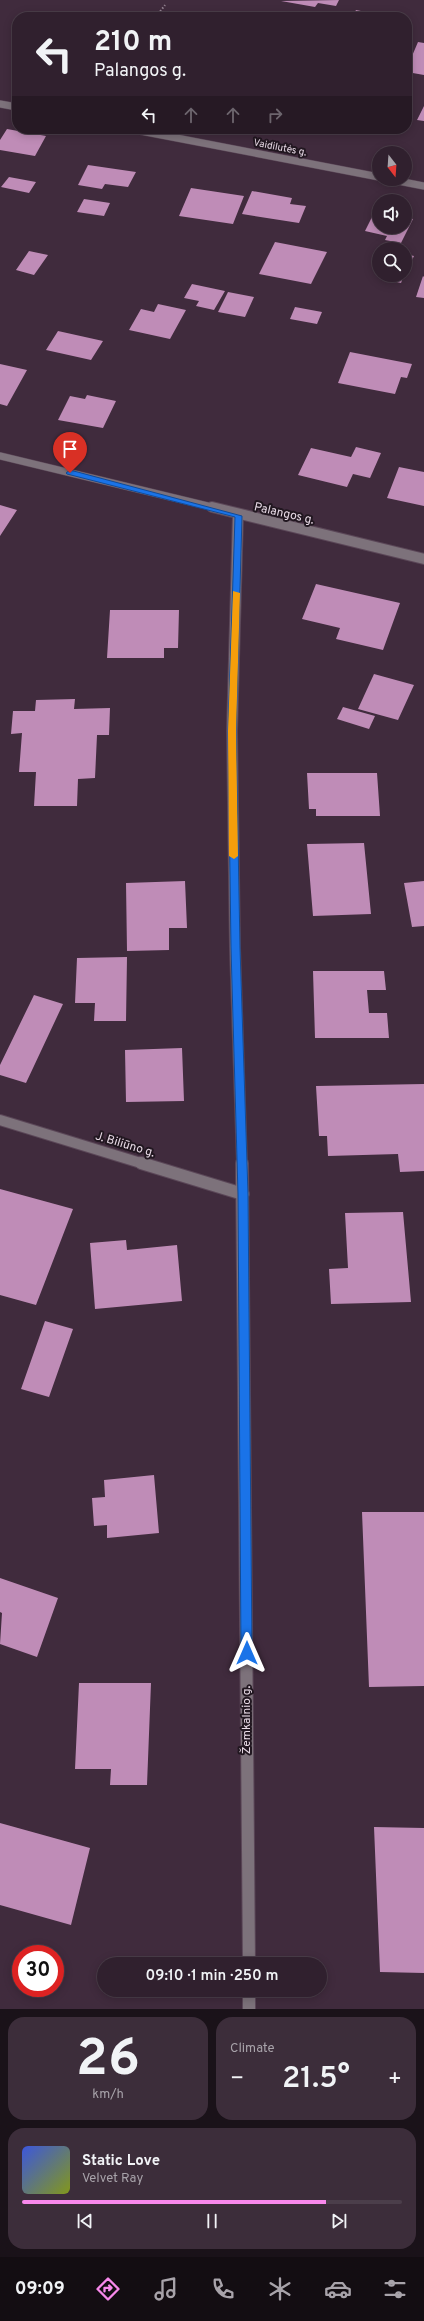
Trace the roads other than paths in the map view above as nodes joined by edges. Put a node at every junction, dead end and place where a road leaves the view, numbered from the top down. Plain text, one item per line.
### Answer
1 (0, 104) edge
2 (12, 106) edge
3 (156, 134) edge
4 (372, 176) edge
5 (412, 184) edge
6 (424, 186) edge
7 (0, 456) edge
8 (238, 516) junction
9 (424, 559) edge
10 (0, 1120) edge
11 (243, 1194) junction
12 (249, 1957) edge
13 (249, 1997) edge
14 (249, 2009) edge

1 - 2 street
3 - 4 street, Vaidilutės g.
5 - 6 street
7 - 8 street, Palangos g.
8 - 9 street, Palangos g.
8 - 11 street, Žemkalnio g.
10 - 11 street, J. Biliūno g.
11 - 12 street, Žemkalnio g.
13 - 14 street

